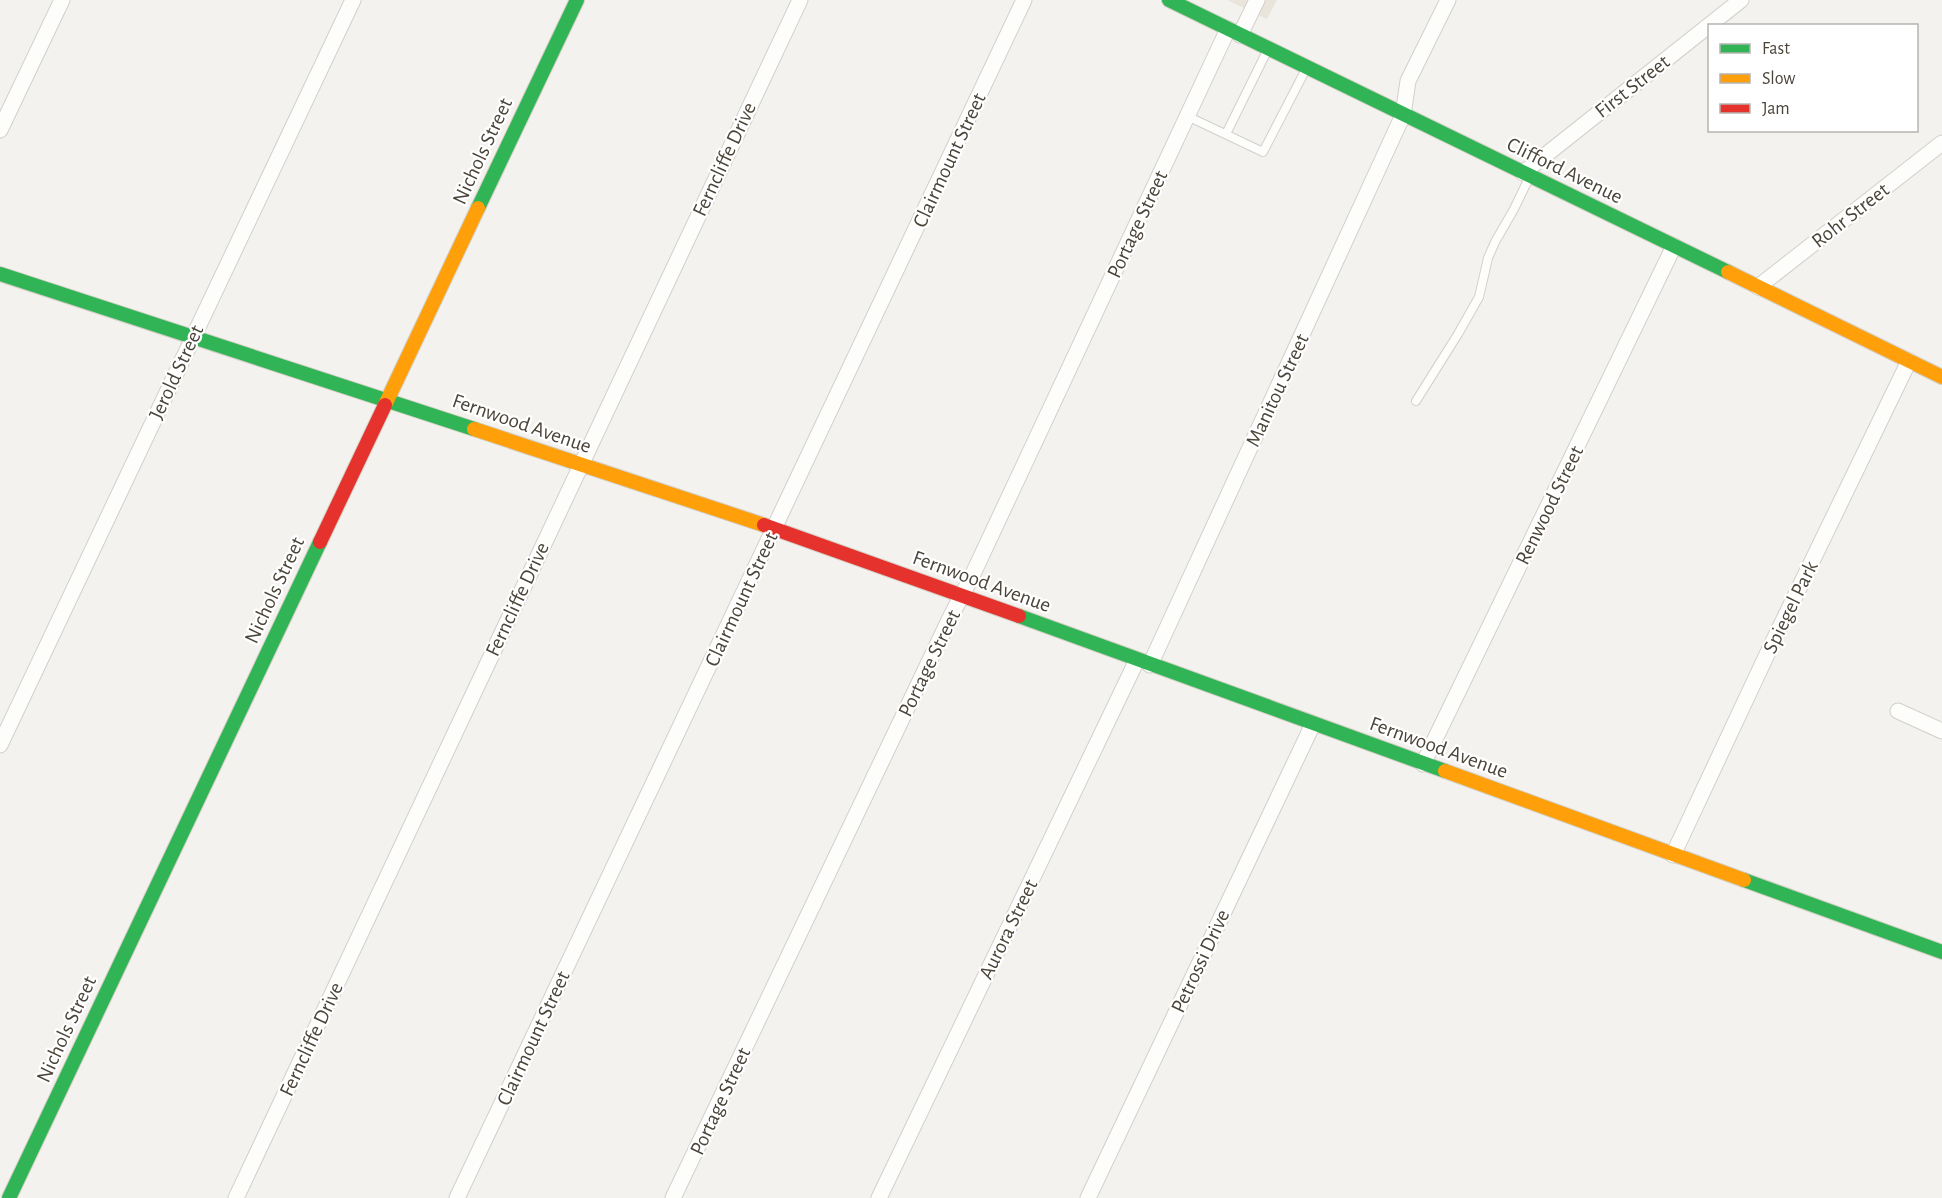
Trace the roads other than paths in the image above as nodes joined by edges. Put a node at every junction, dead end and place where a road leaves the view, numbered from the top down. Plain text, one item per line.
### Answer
1 (62, 0) edge
2 (353, 0) edge
3 (577, 0) edge
4 (800, 0) edge
5 (1024, 0) edge
6 (1169, 0) edge
7 (1257, 0) edge
8 (1448, 0) edge
9 (1741, 0) edge
10 (1185, 4) edge
11 (1712, 24) edge
12 (1708, 27) edge
13 (1234, 32) junction
14 (1268, 48) junction
15 (1306, 67) junction
16 (1403, 115) junction
17 (1187, 116) junction
18 (0, 130) edge
19 (1226, 134) junction
20 (1942, 143) edge
21 (1526, 175) junction
22 (1674, 246) junction
23 (0, 274) edge
24 (1758, 287) junction
25 (194, 336) junction
26 (1909, 361) junction
27 (1942, 377) edge
28 (388, 400) junction
29 (1416, 401) dead end
30 (580, 465) junction
31 (775, 528) junction
32 (962, 596) junction
33 (1144, 662) junction
34 (1898, 711) dead end
35 (1312, 724) junction
36 (1942, 731) edge
37 (0, 745) edge
38 (1423, 764) junction
39 (1673, 855) junction
40 (1942, 952) edge
41 (9, 1198) edge
42 (236, 1198) edge
43 (457, 1198) edge
44 (674, 1198) edge
45 (879, 1198) edge
46 (1088, 1198) edge

1 - 18 street
2 - 25 street, Jerold Street
3 - 28 street, Nichols Street
4 - 30 street, Ferncliffe Drive
5 - 31 street, Clairmount Street
6 - 10 street, Clifford Avenue
7 - 13 street, Portage Street
8 - 16 street, Manitou Street
9 - 11 street, First Street
10 - 13 street, Clifford Avenue
12 - 21 street, First Street
13 - 14 street, Clifford Avenue
13 - 17 street, Portage Street
14 - 15 street, Clifford Avenue
14 - 19 lane
15 - 16 street, Clifford Avenue
15 - 19 lane
16 - 21 street, Clifford Avenue
16 - 33 street, Manitou Street
17 - 19 lane
17 - 32 street, Portage Street
20 - 24 street, Rohr Street
21 - 22 street, Clifford Avenue
21 - 29 lane
22 - 24 street, Clifford Avenue
22 - 38 street, Renwood Street
23 - 25 street, Fernwood Avenue
24 - 26 street, Clifford Avenue
25 - 28 street, Fernwood Avenue
25 - 37 street, Jerold Street
26 - 27 street, Clifford Avenue
26 - 39 street, Spiegel Park
28 - 30 street, Fernwood Avenue
28 - 41 street, Nichols Street
30 - 31 street, Fernwood Avenue
30 - 42 street, Ferncliffe Drive
31 - 32 street, Fernwood Avenue
31 - 43 street, Clairmount Street
32 - 33 street, Fernwood Avenue
32 - 44 street, Portage Street
33 - 35 street, Fernwood Avenue
33 - 45 street, Aurora Street
34 - 36 street
35 - 38 street, Fernwood Avenue
35 - 46 street, Petrossi Drive
38 - 39 street, Fernwood Avenue
39 - 40 street, Fernwood Avenue

